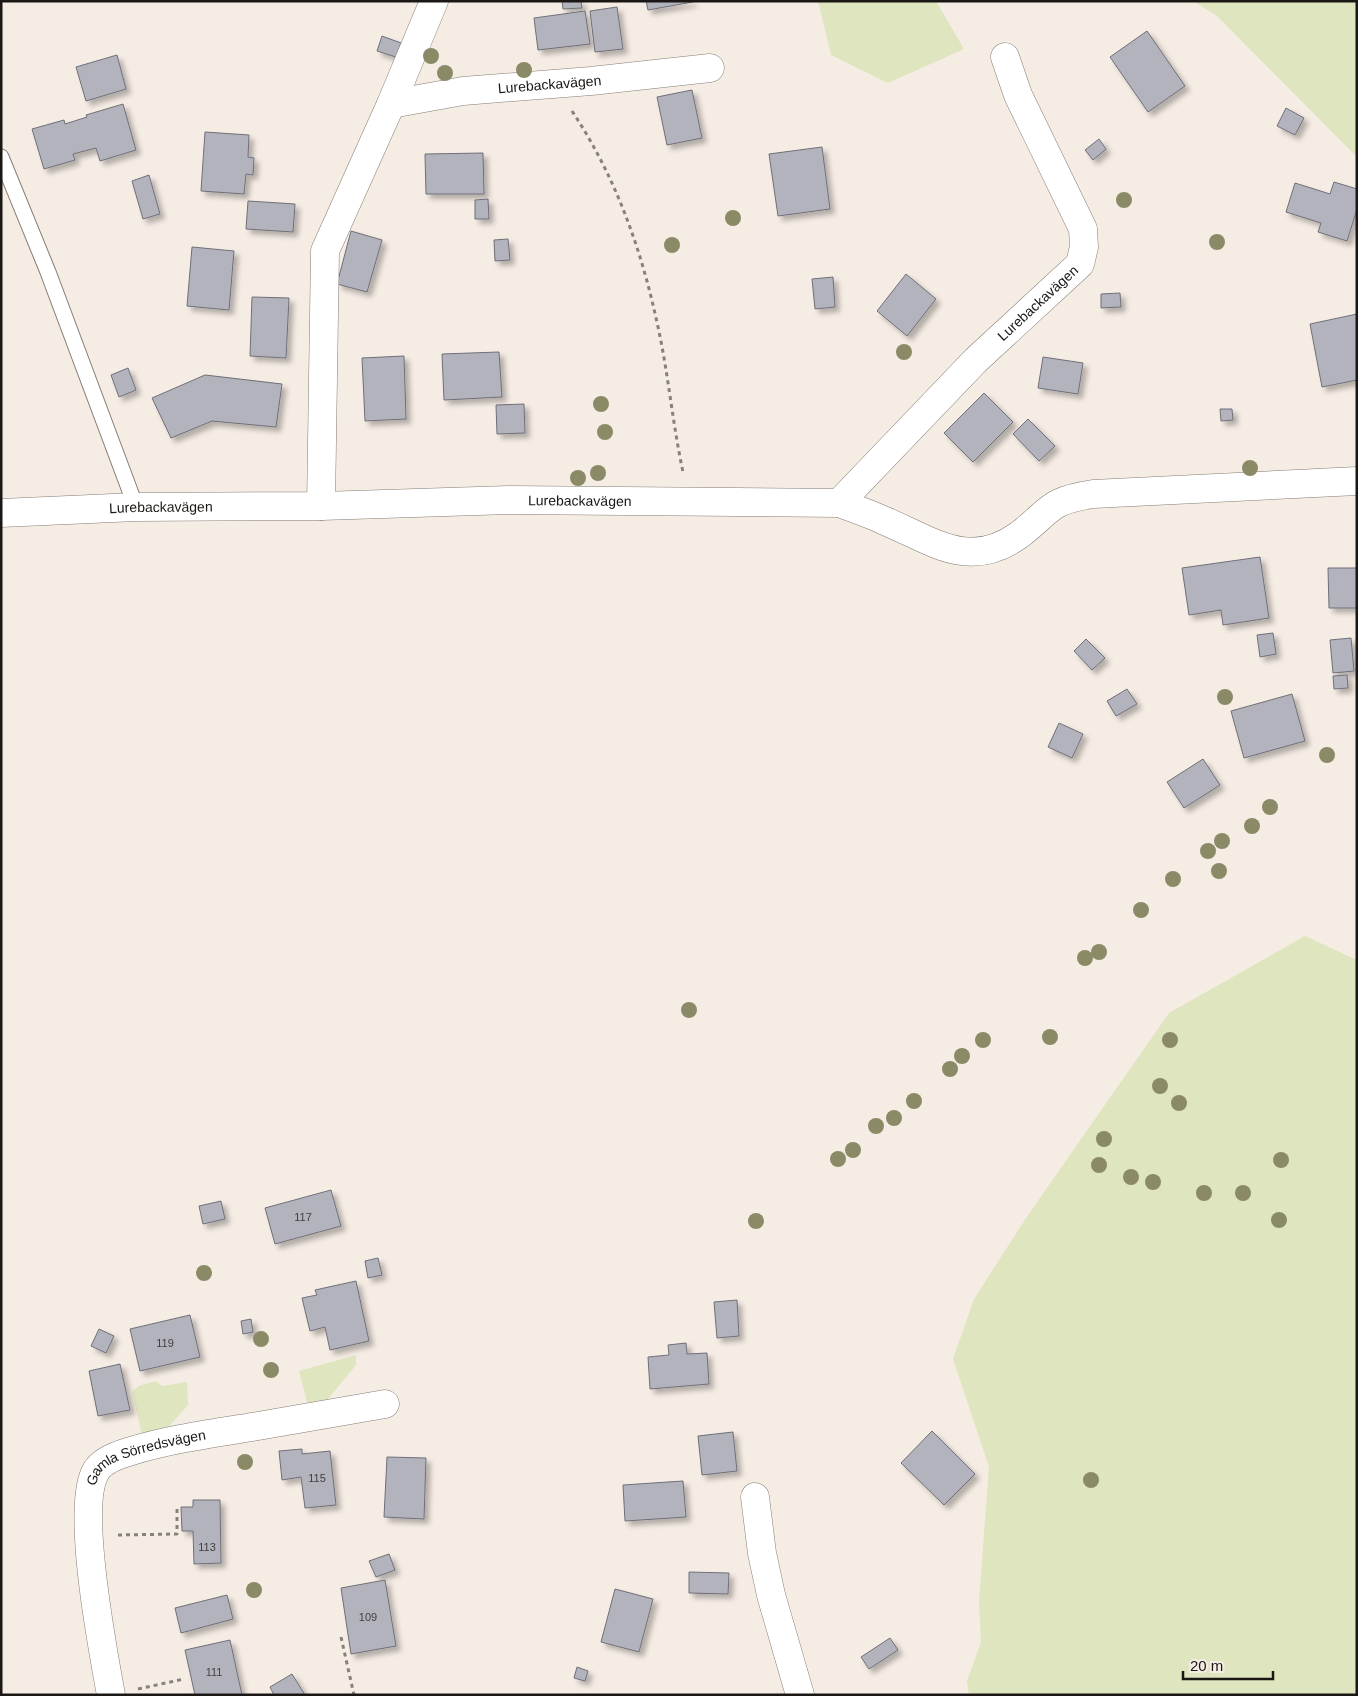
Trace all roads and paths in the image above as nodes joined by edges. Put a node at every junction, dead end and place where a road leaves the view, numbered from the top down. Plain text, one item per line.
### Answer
1 (434, 1) edge
2 (1005, 57) dead end
3 (710, 68) dead end
4 (553, 84) junction
5 (391, 104) junction
6 (1, 157) edge
7 (1357, 481) edge
8 (690, 501) junction
9 (839, 503) junction
10 (321, 506) junction
11 (136, 507) junction
12 (1, 513) edge
13 (385, 1404) dead end
14 (755, 1496) dead end
15 (177, 1506) dead end
16 (88, 1535) junction
17 (341, 1637) dead end
18 (184, 1679) dead end
19 (122, 1693) edge
20 (354, 1695) edge
21 (800, 1695) edge

1 - 5 street
2 - 9 street, Lurebackavägen
3 - 4 street, Lurebackavägen
4 - 5 street, Lurebackavägen
4 - 8 path
5 - 10 street
6 - 11 lane
7 - 9 street, Lurebackavägen
8 - 9 street, Lurebackavägen
8 - 10 street, Lurebackavägen
10 - 11 street, Lurebackavägen
11 - 12 street, Lurebackavägen
13 - 16 street, Gamla Sörredsvägen
14 - 21 street
15 - 16 path
16 - 19 street, Gamla Sörredsvägen
17 - 20 path
18 - 19 path

